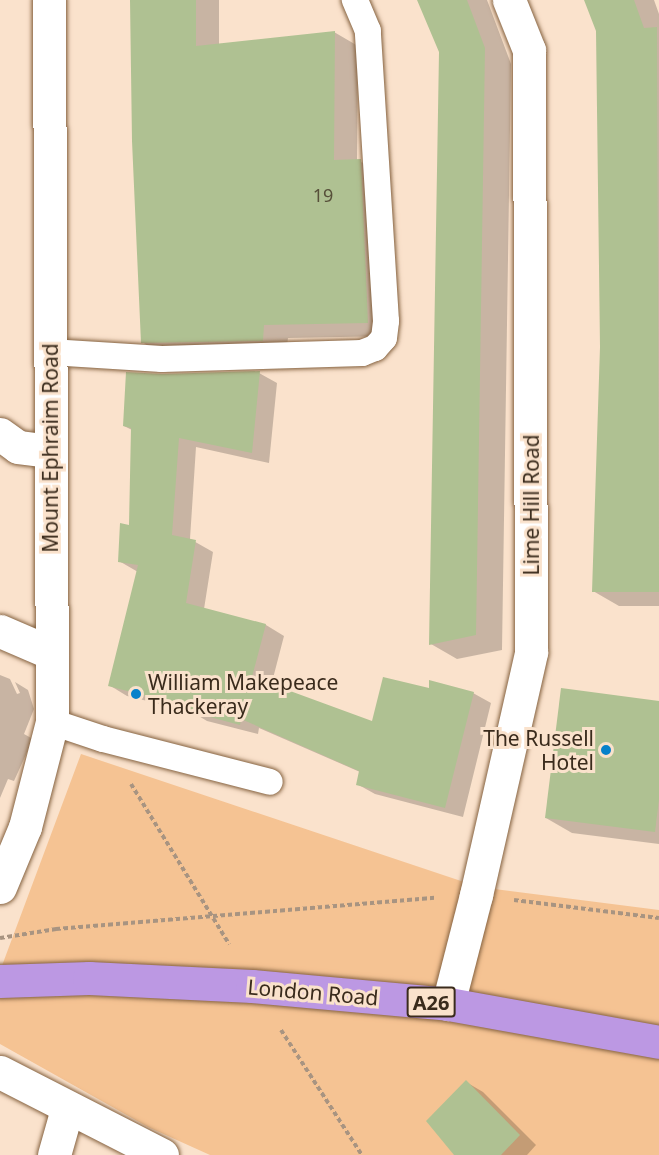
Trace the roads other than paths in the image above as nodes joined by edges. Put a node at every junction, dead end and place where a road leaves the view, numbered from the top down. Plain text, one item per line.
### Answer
1 (49, 0) edge
2 (355, 0) edge
3 (509, 0) edge
4 (50, 352) junction
5 (0, 434) edge
6 (51, 451) junction
7 (0, 631) edge
8 (51, 652) junction
9 (52, 722) junction
10 (270, 782) dead end
11 (0, 887) edge
12 (0, 981) edge
13 (448, 1004) junction
14 (659, 1042) edge
15 (0, 1071) edge
16 (67, 1108) junction
17 (54, 1155) edge
18 (162, 1155) edge

1 - 4 street, Mount Ephraim Road
2 - 4 lane
3 - 13 street, Lime Hill Road
4 - 6 street, Mount Ephraim Road
5 - 6 street
6 - 8 street, Mount Ephraim Road
7 - 8 street
8 - 9 street, Mount Ephraim Road
9 - 10 lane
9 - 11 street, Mount Ephraim Road
12 - 13 highway, London Road / A26
13 - 14 highway, London Road / A26
15 - 16 street
16 - 17 street
16 - 18 street

